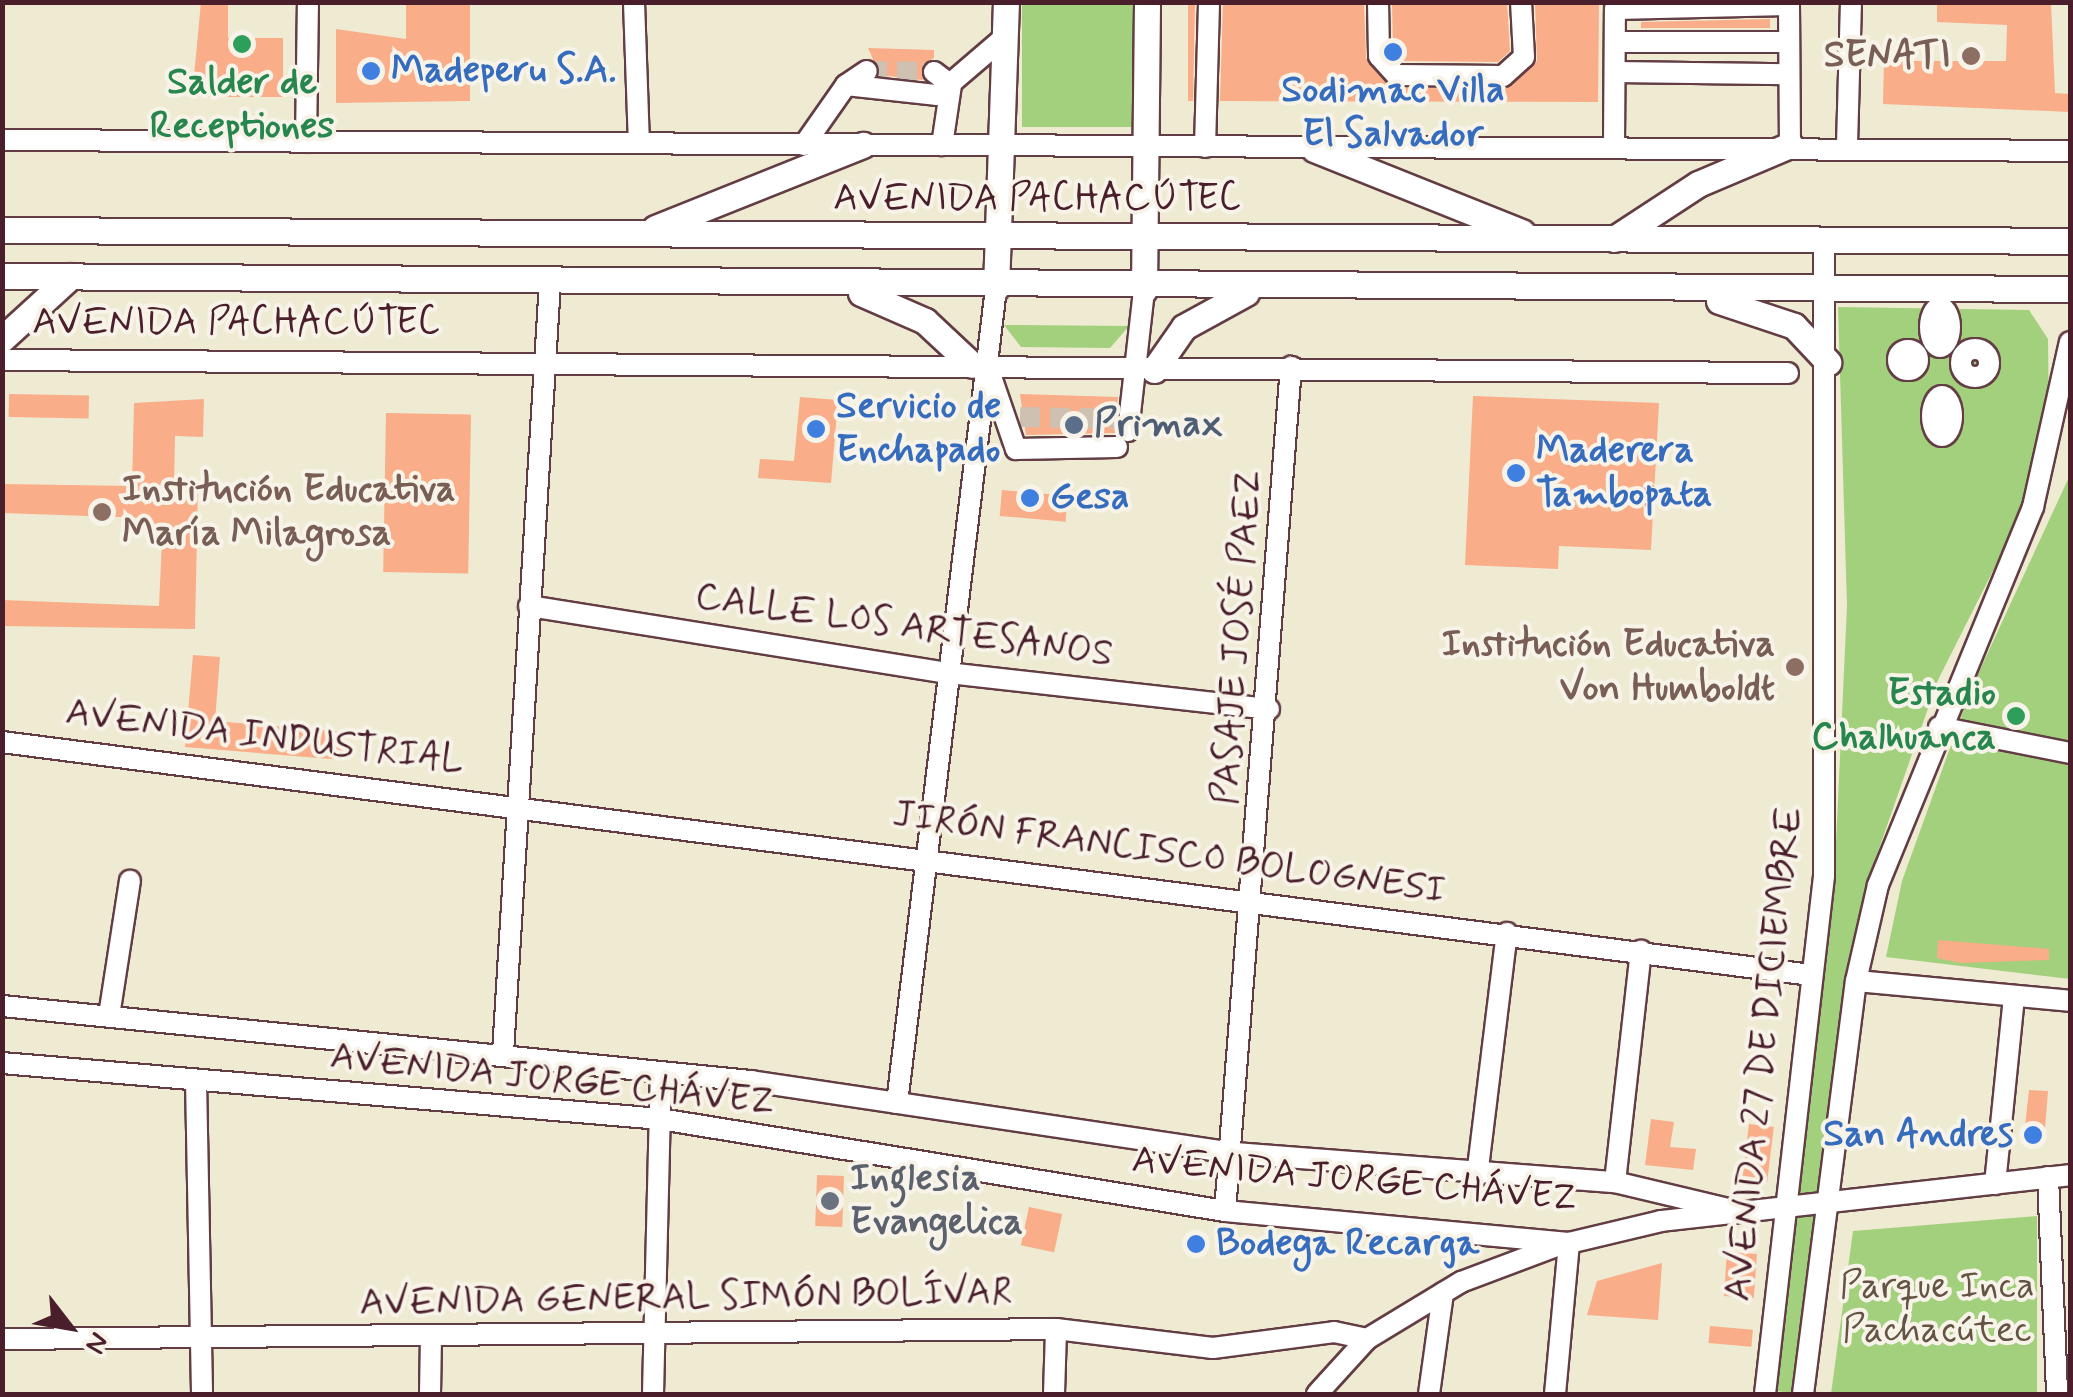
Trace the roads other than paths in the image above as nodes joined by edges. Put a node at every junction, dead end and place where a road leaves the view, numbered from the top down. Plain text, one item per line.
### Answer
1 (308, 2) edge
2 (634, 2) edge
3 (1006, 2) edge
4 (1147, 2) edge
5 (1209, 2) edge
6 (1378, 2) edge
7 (1521, 2) edge
8 (1851, 2) edge
9 (1006, 37) junction
10 (1615, 42) junction
11 (1789, 42) junction
12 (867, 72) tunnel mouth
13 (934, 72) tunnel mouth
14 (1615, 72) junction
15 (1789, 74) junction
16 (846, 85) junction
17 (951, 86) junction
18 (2, 140) edge
19 (306, 142) junction
20 (639, 142) junction
21 (804, 144) junction
22 (1614, 144) junction
23 (1790, 144) junction
24 (863, 145) junction
25 (942, 145) junction
26 (1848, 145) junction
27 (1003, 146) junction
28 (1148, 146) junction
29 (1205, 147) junction
30 (1314, 148) junction
31 (2070, 151) edge
32 (2, 230) edge
33 (635, 234) junction
34 (999, 236) junction
35 (1146, 237) junction
36 (1612, 240) junction
37 (1824, 240) junction
38 (2070, 241) edge
39 (1556, 243) junction
40 (2, 276) edge
41 (71, 276) junction
42 (550, 283) junction
43 (842, 287) junction
44 (1268, 287) junction
45 (996, 288) junction
46 (1144, 290) junction
47 (2070, 290) edge
48 (1675, 292) junction
49 (1826, 293) junction
50 (2, 340) edge
51 (2070, 342) edge
52 (2, 360) edge
53 (539, 361) junction
54 (1828, 362) junction
55 (980, 365) junction
56 (1291, 367) junction
57 (1146, 371) junction
58 (1788, 373) dead end
59 (2063, 414) edge
60 (529, 606) junction
61 (948, 673) junction
62 (1269, 709) junction
63 (1939, 727) junction
64 (2, 742) edge
65 (2070, 753) edge
66 (519, 802) junction
67 (926, 856) junction
68 (130, 881) dead end
69 (1256, 900) junction
70 (1507, 933) junction
71 (1640, 950) junction
72 (1810, 975) junction
73 (1856, 981) junction
74 (2014, 996) junction
75 (2070, 1001) edge
76 (2, 1006) edge
77 (108, 1016) junction
78 (503, 1053) junction
79 (2, 1063) edge
80 (660, 1073) junction
81 (196, 1080) junction
82 (896, 1102) junction
83 (660, 1119) junction
84 (1236, 1153) junction
85 (2070, 1175) edge
86 (1477, 1176) junction
87 (2048, 1177) junction
88 (1615, 1182) junction
89 (1994, 1184) junction
90 (1826, 1204) junction
91 (1785, 1208) junction
92 (1225, 1211) junction
93 (1744, 1213) junction
94 (1568, 1243) junction
95 (1444, 1293) junction
96 (1056, 1329) junction
97 (654, 1334) junction
98 (202, 1336) junction
99 (430, 1337) junction
100 (2, 1339) edge
101 (1366, 1339) junction
102 (2061, 1382) edge
103 (202, 1394) edge
104 (430, 1394) edge
105 (653, 1394) edge
106 (1054, 1394) edge
107 (1316, 1394) edge
108 (1429, 1394) edge
109 (1555, 1394) edge
110 (1765, 1394) edge
111 (1802, 1394) edge

1 - 19 street
2 - 20 street
3 - 9 main road
4 - 28 main road
5 - 29 street
6 - 7 street
8 - 26 street
9 - 17 street
9 - 27 main road
10 - 11 street
10 - 11 street
10 - 14 street
11 - 15 street
12 - 16 street
13 - 17 street
14 - 15 street
14 - 22 street
15 - 23 street
16 - 17 street
16 - 21 street
17 - 25 street
18 - 19 street, AVENIDA PACHACÚTEC
19 - 20 street, AVENIDA PACHACÚTEC
20 - 21 street, AVENIDA PACHACÚTEC
21 - 24 street, AVENIDA PACHACÚTEC
22 - 23 street, AVENIDA PACHACÚTEC
22 - 30 street, AVENIDA PACHACÚTEC
23 - 26 street, AVENIDA PACHACÚTEC
23 - 36 main road
24 - 25 street, AVENIDA PACHACÚTEC
24 - 33 main road
25 - 27 street, AVENIDA PACHACÚTEC
26 - 31 street, AVENIDA PACHACÚTEC
27 - 28 street, AVENIDA PACHACÚTEC
27 - 34 main road
28 - 29 street, AVENIDA PACHACÚTEC
28 - 35 main road
29 - 30 street, AVENIDA PACHACÚTEC
30 - 39 main road
32 - 33 main road, AVENIDA PACHACÚTEC
33 - 34 main road, AVENIDA PACHACÚTEC
34 - 35 main road, AVENIDA PACHACÚTEC
34 - 45 main road
35 - 39 main road, AVENIDA PACHACÚTEC
35 - 46 main road
36 - 37 main road, AVENIDA PACHACÚTEC
36 - 39 main road, AVENIDA PACHACÚTEC
37 - 38 main road, AVENIDA PACHACÚTEC
37 - 49 street, AVENIDA 27 DE DICIEMBRE
40 - 41 main road, AVENIDA PACHACÚTEC
41 - 42 main road, AVENIDA PACHACÚTEC
41 - 50 main road
42 - 43 main road, AVENIDA PACHACÚTEC
42 - 53 street
43 - 45 main road, AVENIDA PACHACÚTEC
43 - 55 main road
44 - 46 main road, AVENIDA PACHACÚTEC
44 - 48 main road, AVENIDA PACHACÚTEC
44 - 57 main road
45 - 46 main road, AVENIDA PACHACÚTEC
45 - 55 street
46 - 57 street
47 - 49 main road, AVENIDA PACHACÚTEC
48 - 49 main road, AVENIDA PACHACÚTEC
48 - 54 main road
49 - 54 street, AVENIDA 27 DE DICIEMBRE
51 - 59 street, AVENIDA 27 DE DICIEMBRE
52 - 53 street, AVENIDA PACHACÚTEC
53 - 55 street, AVENIDA PACHACÚTEC
53 - 60 street
54 - 72 street, AVENIDA 27 DE DICIEMBRE
55 - 57 street, AVENIDA PACHACÚTEC
55 - 57 street
55 - 61 street
56 - 57 street, AVENIDA PACHACÚTEC
56 - 58 street, AVENIDA PACHACÚTEC
56 - 62 street, PASAJE JOSÉ PAEZ
59 - 63 street, AVENIDA 27 DE DICIEMBRE
60 - 61 street, CALLE LOS ARTESANOS
60 - 66 street
61 - 62 street, CALLE LOS ARTESANOS
61 - 67 street
62 - 69 street, PASAJE JOSÉ PAEZ
63 - 65 street
63 - 73 street, AVENIDA 27 DE DICIEMBRE
64 - 66 street, AVENIDA INDUSTRIAL
66 - 67 street, JIRÓN FRANCISCO BOLOGNESI
66 - 78 street
67 - 69 street, JIRÓN FRANCISCO BOLOGNESI
67 - 82 street
68 - 77 street
69 - 70 street, JIRÓN FRANCISCO BOLOGNESI
69 - 84 street, PASAJE JOSÉ PAEZ
70 - 71 street, JIRÓN FRANCISCO BOLOGNESI
70 - 86 street
71 - 72 street, JIRÓN FRANCISCO BOLOGNESI
71 - 88 street
72 - 91 street, AVENIDA 27 DE DICIEMBRE
73 - 74 street
73 - 90 street, AVENIDA 27 DE DICIEMBRE
74 - 75 street
74 - 89 street
76 - 77 street, AVENIDA JORGE CHÁVEZ
77 - 78 street, AVENIDA JORGE CHÁVEZ
78 - 80 street, AVENIDA JORGE CHÁVEZ
79 - 81 street, AVENIDA JORGE CHÁVEZ
80 - 82 street, AVENIDA JORGE CHÁVEZ
80 - 83 street
81 - 83 street, AVENIDA JORGE CHÁVEZ
81 - 98 street
82 - 84 street, AVENIDA JORGE CHÁVEZ
83 - 92 street, AVENIDA JORGE CHÁVEZ
83 - 97 street
84 - 86 street, AVENIDA JORGE CHÁVEZ
84 - 92 street, PASAJE JOSÉ PAEZ
85 - 87 street, AVENIDA JORGE CHÁVEZ
86 - 88 street, AVENIDA JORGE CHÁVEZ
87 - 89 street, AVENIDA JORGE CHÁVEZ
87 - 102 street
88 - 93 street, AVENIDA JORGE CHÁVEZ
89 - 90 street, AVENIDA JORGE CHÁVEZ
90 - 91 street, AVENIDA JORGE CHÁVEZ
90 - 111 street, AVENIDA 27 DE DICIEMBRE
91 - 93 street, AVENIDA JORGE CHÁVEZ
91 - 110 street, AVENIDA 27 DE DICIEMBRE
92 - 94 street, AVENIDA JORGE CHÁVEZ
93 - 94 street, AVENIDA JORGE CHÁVEZ
94 - 95 street
94 - 109 street
95 - 101 street
95 - 108 street
96 - 97 street, AVENIDA GENERAL SIMÓN BOLÍVAR
96 - 101 street, AVENIDA GENERAL SIMÓN BOLÍVAR
96 - 106 street
97 - 99 street, AVENIDA GENERAL SIMÓN BOLÍVAR
97 - 105 street
98 - 99 street, AVENIDA GENERAL SIMÓN BOLÍVAR
98 - 100 street, AVENIDA GENERAL SIMÓN BOLÍVAR
98 - 103 street
99 - 104 street
101 - 107 street

